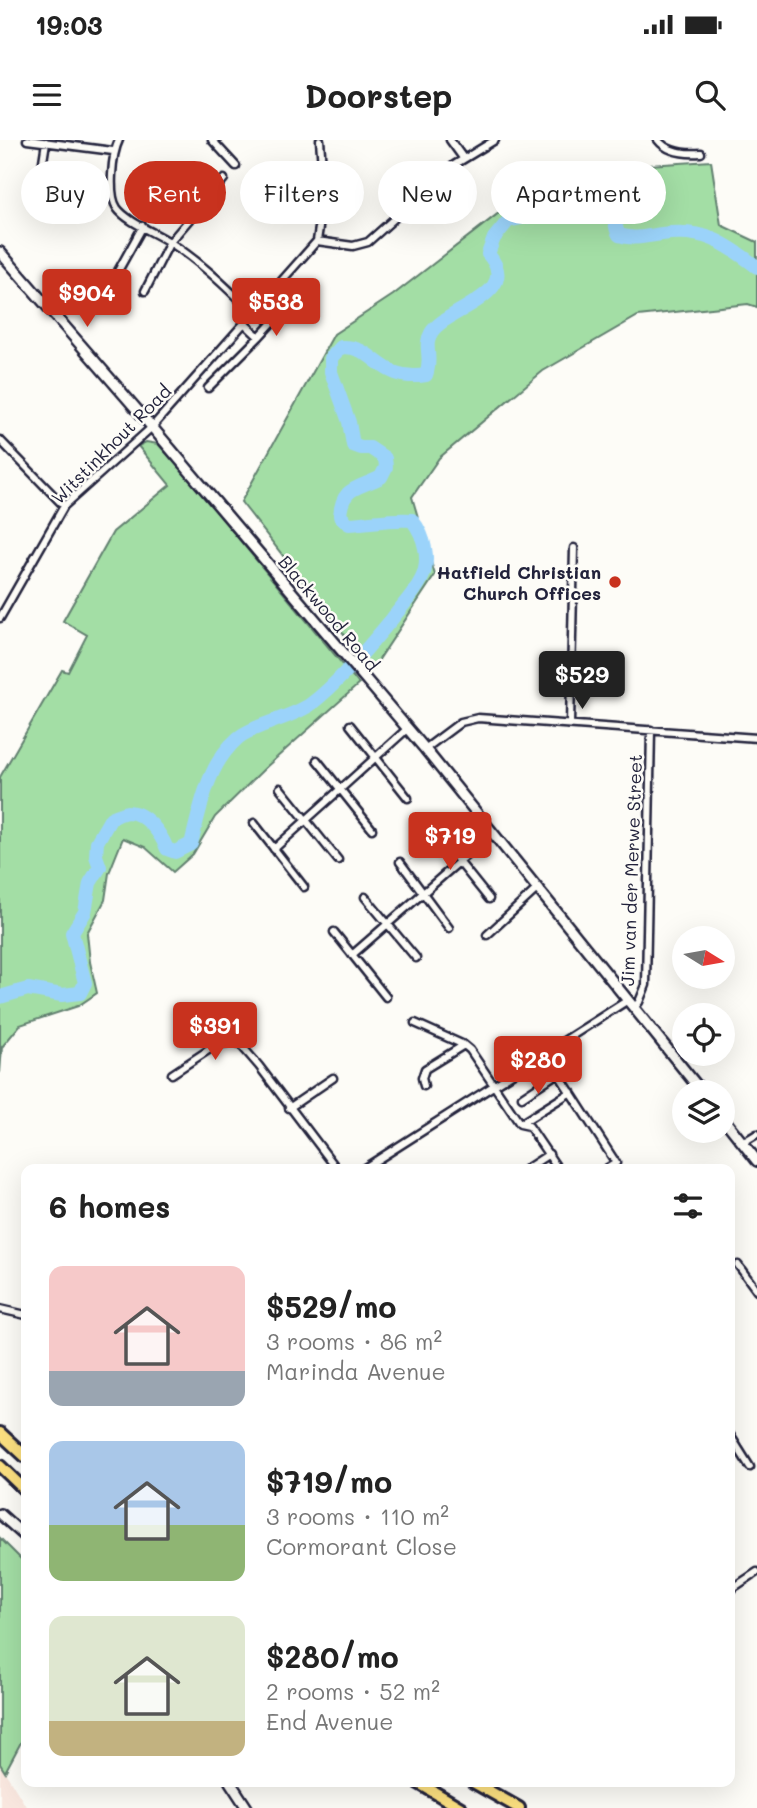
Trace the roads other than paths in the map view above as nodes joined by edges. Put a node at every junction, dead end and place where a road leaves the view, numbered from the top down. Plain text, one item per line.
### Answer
1 (27, 140) edge
2 (119, 140) edge
3 (212, 140) edge
4 (320, 140) edge
5 (450, 140) edge
6 (495, 140) edge
7 (658, 140) edge
8 (46, 141) edge
9 (113, 151) junction
10 (701, 153) dead end
11 (463, 158) junction
12 (43, 161) edge
13 (236, 166) dead end
14 (186, 224) edge
15 (143, 226) junction
16 (317, 241) junction
17 (170, 243) junction
18 (0, 252) edge
19 (108, 289) dead end
20 (302, 290) dead end
21 (145, 291) dead end
22 (253, 313) junction
23 (244, 323) junction
24 (258, 337) junction
25 (208, 388) dead end
26 (152, 427) junction
27 (0, 440) edge
28 (64, 506) junction
29 (574, 548) dead end
30 (0, 618) edge
31 (570, 724) junction
32 (350, 725) dead end
33 (407, 729) junction
34 (651, 730) junction
35 (757, 738) edge
36 (425, 749) junction
37 (376, 758) junction
38 (317, 760) dead end
39 (280, 788) dead end
40 (340, 789) junction
41 (408, 798) dead end
42 (307, 819) junction
43 (254, 823) dead end
44 (432, 828) dead end
45 (372, 829) dead end
46 (492, 833) junction
47 (274, 849) junction
48 (338, 860) dead end
49 (400, 862) dead end
50 (459, 862) junction
51 (304, 887) dead end
52 (537, 889) junction
53 (423, 892) junction
54 (365, 897) dead end
55 (489, 899) dead end
56 (388, 924) junction
57 (449, 928) dead end
58 (334, 932) dead end
59 (487, 935) dead end
60 (352, 955) junction
61 (416, 958) dead end
62 (386, 997) dead end
63 (631, 1004) junction
64 (415, 1023) dead end
65 (464, 1045) junction
66 (173, 1074) dead end
67 (333, 1078) dead end
68 (692, 1080) edge
69 (494, 1084) junction
70 (424, 1086) dead end
71 (571, 1092) junction
72 (522, 1097) dead end
73 (289, 1108) junction
74 (520, 1124) junction
75 (735, 1134) edge
76 (757, 1134) edge
77 (742, 1143) junction
78 (549, 1154) junction
79 (757, 1161) edge
80 (333, 1164) edge
81 (371, 1164) edge
82 (534, 1164) edge
83 (555, 1164) edge
84 (614, 1164) edge
85 (738, 1265) dead end
86 (756, 1286) edge
87 (0, 1309) edge
88 (21, 1314) edge
89 (0, 1433) edge
90 (735, 1443) edge
91 (21, 1452) edge
92 (0, 1466) edge
93 (750, 1467) dead end
94 (21, 1486) edge
95 (0, 1514) edge
96 (21, 1533) edge
97 (757, 1572) edge
98 (735, 1587) edge
99 (233, 1787) edge
100 (425, 1787) edge
101 (482, 1787) edge
102 (247, 1808) edge
103 (461, 1808) edge
104 (519, 1808) edge

1 - 8 street
2 - 9 street
3 - 13 street
4 - 16 street
5 - 11 street
6 - 11 street
7 - 10 street
8 - 9 street
8 - 12 street
9 - 15 street
11 - 16 street
14 - 17 street
15 - 17 street
15 - 19 street
16 - 22 street, Witstinkhout Road
17 - 21 street
17 - 22 street
18 - 26 street, Blackwood Road
20 - 24 street
22 - 23 street, Witstinkhout Road
23 - 24 street
23 - 26 street, Witstinkhout Road
24 - 25 street
26 - 28 street, Witstinkhout Road
26 - 33 street, Blackwood Road
27 - 28 street
28 - 30 street, Witstinkhout Road
29 - 31 street
31 - 34 street
31 - 36 street
32 - 37 street
33 - 36 street, Blackwood Road
33 - 37 street
34 - 35 street
34 - 63 street, Jim van der Merwe Street
36 - 46 street, Blackwood Road
37 - 40 street
37 - 41 street
38 - 40 street
39 - 42 street
40 - 42 street
40 - 45 street
42 - 47 street
42 - 48 street
43 - 47 street
44 - 50 street
46 - 50 street
46 - 52 street, Blackwood Road
47 - 51 street
49 - 53 street
50 - 53 street
50 - 55 street
52 - 59 street
52 - 63 street, Blackwood Road
53 - 56 street
53 - 57 street
54 - 56 street
56 - 60 street
56 - 61 street
58 - 60 street
60 - 62 street
63 - 68 street, Jim van der Merwe Street
63 - 69 street
64 - 65 street
65 - 69 street
65 - 70 street
66 - 73 street
67 - 73 street
69 - 74 street
69 - 81 street
71 - 72 street
71 - 74 street
71 - 84 street
73 - 80 street
74 - 78 street
75 - 77 street
76 - 77 street
77 - 79 street
78 - 82 street
78 - 83 street
85 - 86 street
87 - 88 street
89 - 91 highway
90 - 93 street
92 - 94 highway
95 - 96 street
97 - 98 street
99 - 102 street
100 - 103 highway
101 - 104 highway

